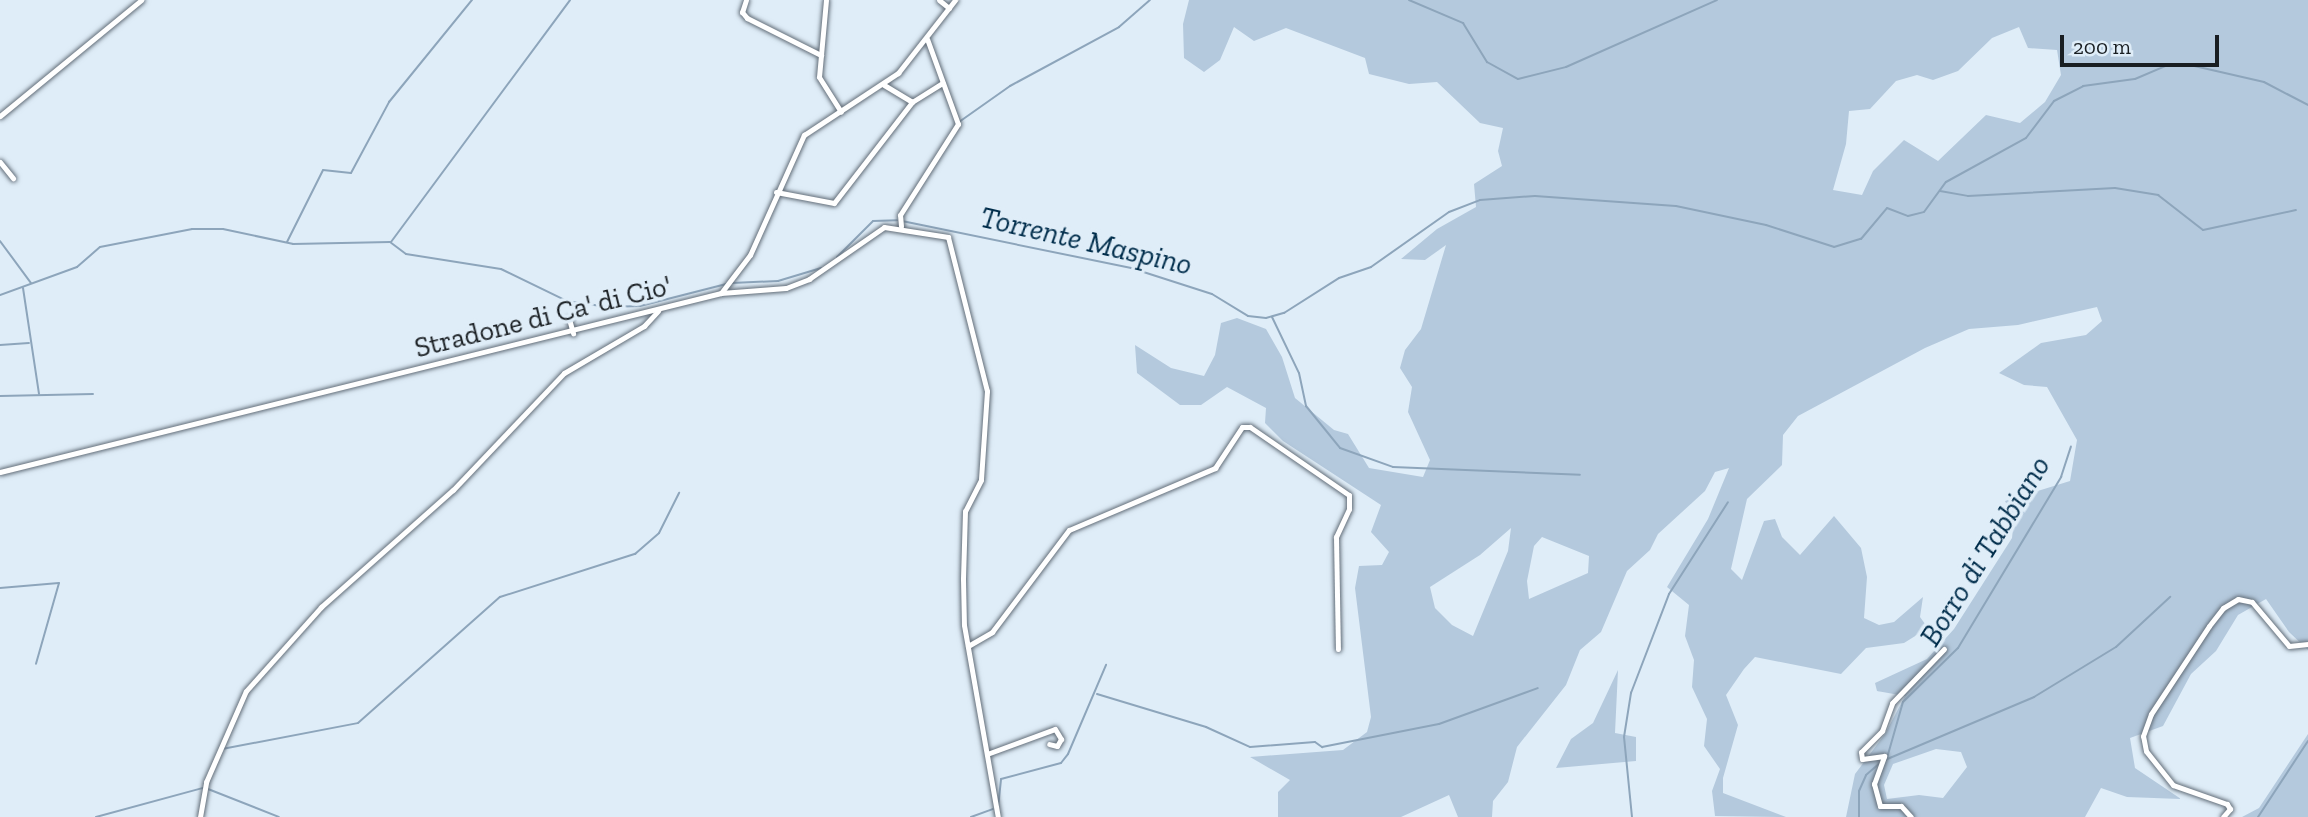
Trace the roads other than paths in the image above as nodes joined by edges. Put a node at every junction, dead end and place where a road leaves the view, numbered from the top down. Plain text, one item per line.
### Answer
1 (141, 0) edge
2 (746, 0) edge
3 (826, 0) edge
4 (939, 0) edge
5 (955, 0) edge
6 (949, 8) junction
7 (927, 38) junction
8 (821, 54) junction
9 (942, 83) junction
10 (884, 85) junction
11 (912, 102) junction
12 (841, 112) junction
13 (0, 116) edge
14 (0, 162) edge
15 (13, 178) dead end
16 (776, 192) junction
17 (901, 226) junction
18 (721, 293) junction
19 (658, 311) junction
20 (569, 319) dead end
21 (573, 333) junction
22 (0, 472) edge
23 (2308, 644) edge
24 (968, 646) junction
25 (1338, 649) dead end
26 (1944, 649) dead end
27 (1049, 744) dead end
28 (987, 754) junction
29 (200, 817) edge
30 (998, 817) edge
31 (1911, 817) edge
32 (2224, 817) edge

1 - 13 street
2 - 8 street
3 - 8 street
4 - 6 street
5 - 6 street
6 - 7 street
7 - 9 street
7 - 10 street
8 - 12 street
9 - 11 street
9 - 17 street
10 - 11 street
10 - 12 street
11 - 16 street
12 - 16 street
14 - 15 street
16 - 18 street
17 - 18 street, Stradone di Ca' di Cio'
17 - 24 street
18 - 19 street, Stradone di Ca' di Cio'
19 - 21 street, Stradone di Ca' di Cio'
19 - 29 street
20 - 21 street
21 - 22 street, Stradone di Ca' di Cio'
23 - 32 street
24 - 25 street
24 - 28 street
26 - 31 street
27 - 28 street
28 - 30 street

